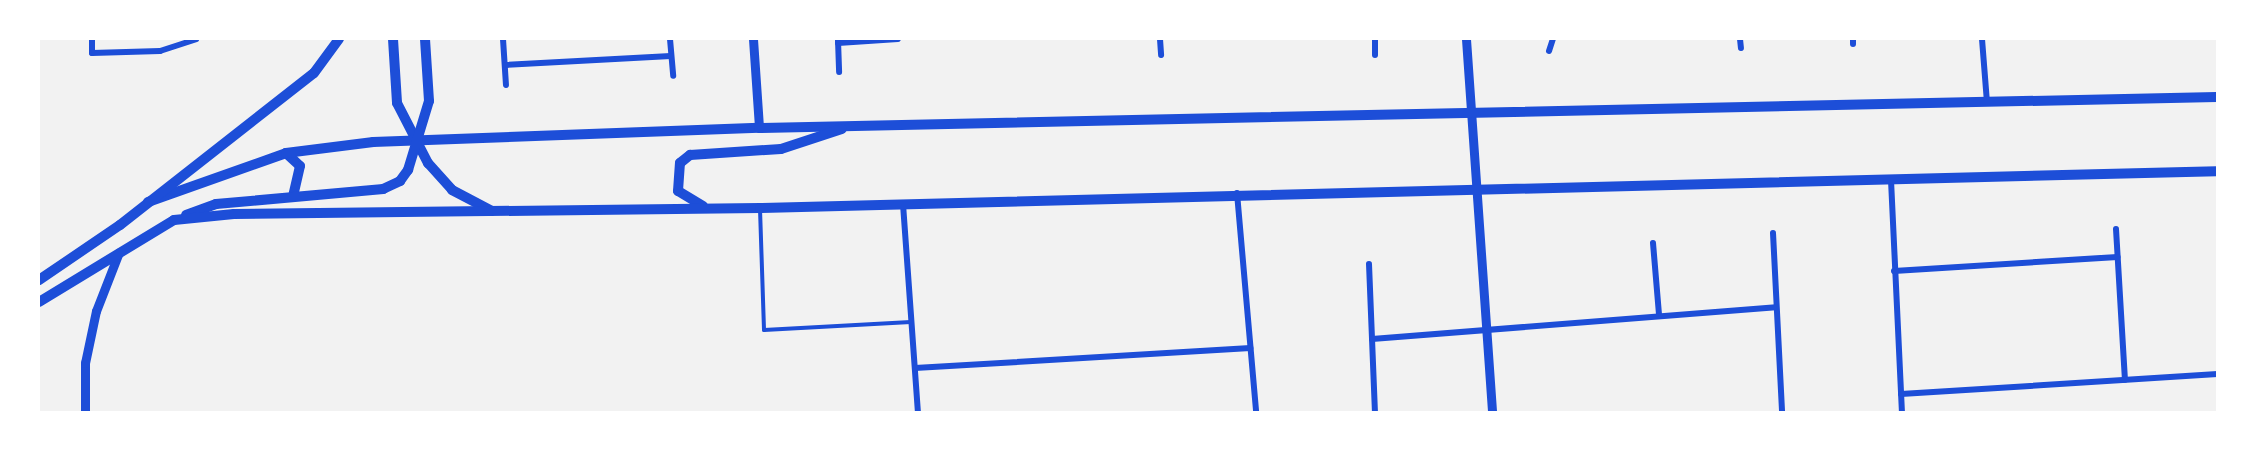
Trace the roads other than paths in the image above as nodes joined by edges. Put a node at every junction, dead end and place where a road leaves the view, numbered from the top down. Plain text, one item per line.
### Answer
1 (92, 39) edge
2 (196, 39) edge
3 (339, 39) edge
4 (393, 39) edge
5 (425, 39) edge
6 (502, 39) edge
7 (670, 39) edge
8 (753, 39) edge
9 (898, 39) edge
10 (1160, 39) edge
11 (1375, 39) edge
12 (1466, 39) edge
13 (1552, 39) edge
14 (1740, 39) edge
15 (1982, 39) edge
16 (838, 41) edge
17 (1741, 48) dead end
18 (1549, 51) dead end
19 (1161, 55) dead end
20 (1375, 55) dead end
21 (672, 56) junction
22 (505, 66) junction
23 (839, 72) dead end
24 (673, 76) dead end
25 (506, 85) dead end
26 (2217, 97) edge
27 (1987, 102) junction
28 (1471, 115) junction
29 (847, 127) junction
30 (759, 128) junction
31 (417, 140) junction
32 (286, 153) junction
33 (2217, 171) edge
34 (1891, 180) junction
35 (1475, 188) junction
36 (1236, 192) junction
37 (294, 193) junction
38 (148, 202) junction
39 (903, 203) junction
40 (760, 208) junction
41 (712, 209) junction
42 (495, 213) junction
43 (174, 220) junction
44 (2116, 229) dead end
45 (1773, 232) dead end
46 (1653, 243) dead end
47 (119, 251) junction
48 (2118, 257) junction
49 (1369, 264) dead end
50 (1894, 271) junction
51 (39, 280) edge
52 (39, 302) edge
53 (1776, 307) junction
54 (1659, 315) junction
55 (911, 322) junction
56 (1486, 329) junction
57 (1372, 339) junction
58 (1250, 348) junction
59 (915, 368) junction
60 (2217, 374) edge
61 (2125, 380) junction
62 (1901, 394) junction
63 (85, 412) edge
64 (918, 412) edge
65 (1256, 412) edge
66 (1375, 412) edge
67 (1492, 412) edge
68 (1782, 412) edge
69 (1902, 412) edge

1 - 2 street
3 - 38 main road
4 - 31 main road
5 - 31 main road
6 - 22 street
7 - 21 street
8 - 30 street
9 - 16 street
10 - 19 street
11 - 20 street
12 - 28 street
13 - 18 street
14 - 17 street
15 - 27 street
16 - 23 street
21 - 22 street
21 - 24 street
22 - 25 street
26 - 27 main road
27 - 28 main road
28 - 29 main road
28 - 35 street
29 - 30 main road
29 - 41 main road
30 - 31 main road
31 - 32 main road
31 - 37 main road
31 - 42 main road
32 - 37 main road
32 - 38 main road
33 - 34 main road
34 - 35 main road
34 - 50 street
35 - 36 main road
35 - 56 street
36 - 39 main road
36 - 58 street
37 - 43 main road
38 - 51 main road
39 - 40 main road
39 - 55 street
40 - 41 main road
40 - 55 lane
41 - 42 main road
42 - 43 main road
43 - 47 main road
44 - 48 street
45 - 53 street
46 - 54 street
47 - 52 main road
47 - 63 street
48 - 50 street
48 - 61 street
49 - 57 street
50 - 62 street
53 - 54 street
53 - 68 street
54 - 56 street
55 - 59 street
56 - 57 street
56 - 67 street
57 - 66 street
58 - 59 street
58 - 65 street
59 - 64 street
60 - 61 street
61 - 62 street
62 - 69 street

